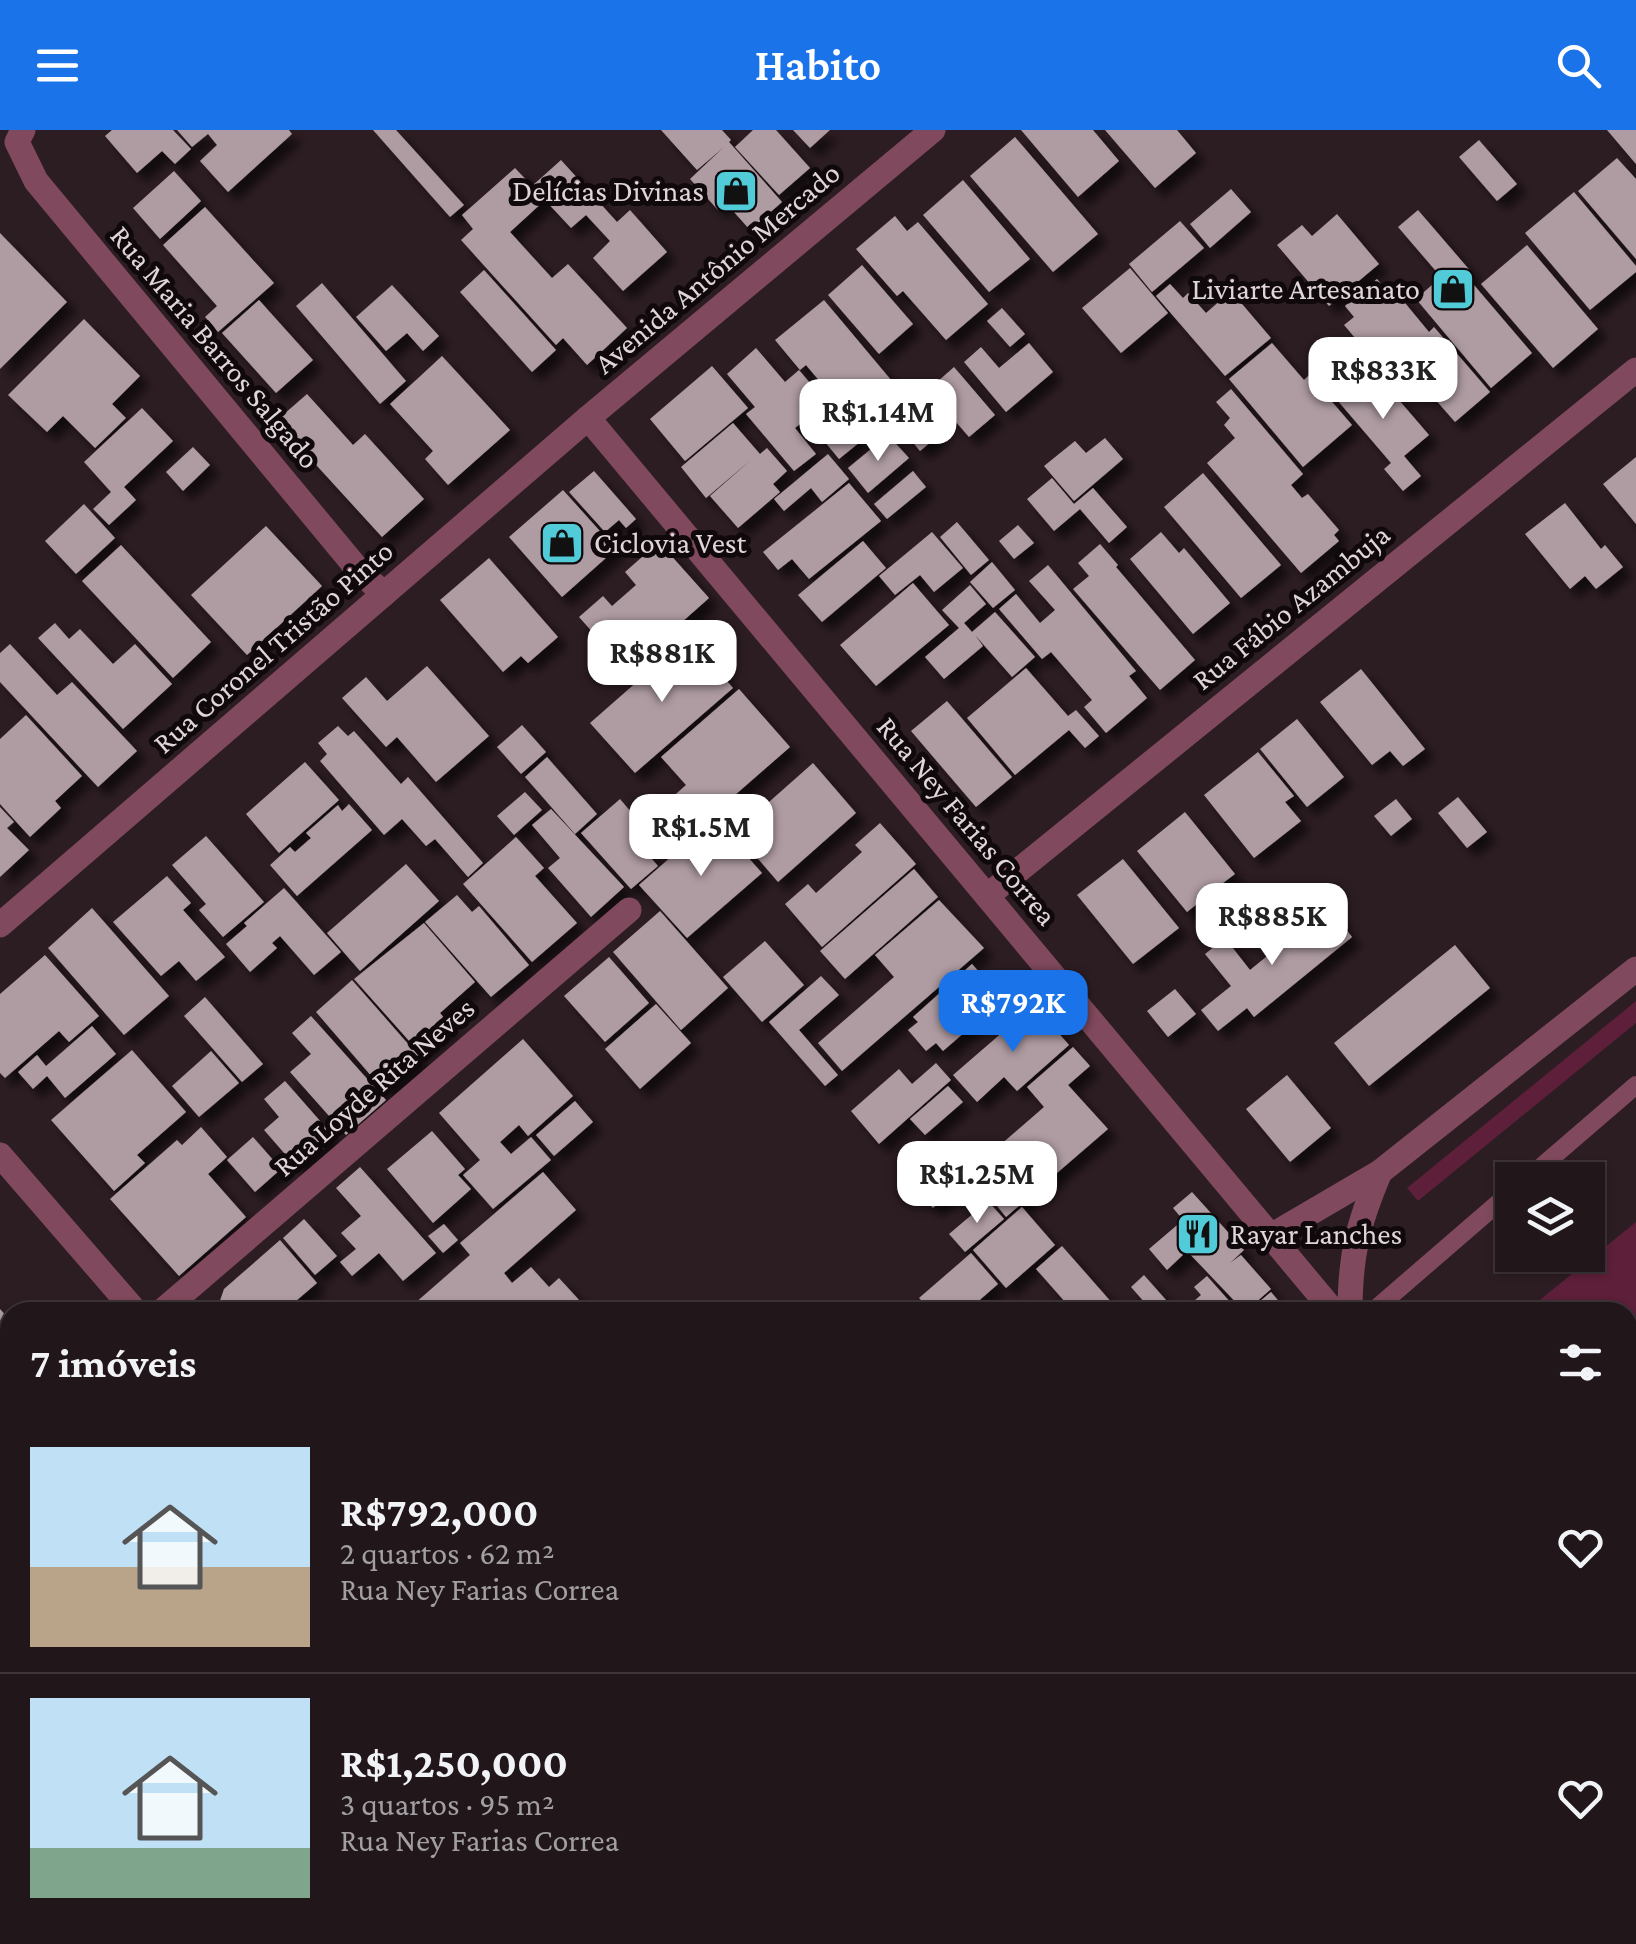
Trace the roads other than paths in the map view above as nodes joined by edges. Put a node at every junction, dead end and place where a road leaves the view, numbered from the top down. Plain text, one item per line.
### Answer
1 (22, 130) edge
2 (934, 130) edge
3 (1636, 370) edge
4 (588, 418) junction
5 (384, 594) junction
6 (987, 896) junction
7 (629, 910) dead end
8 (0, 925) edge
9 (1636, 969) edge
10 (1636, 1085) edge
11 (0, 1155) edge
12 (1547, 1162) edge
13 (1380, 1172) junction
14 (1495, 1207) edge
15 (1271, 1236) junction
16 (127, 1302) edge
17 (173, 1302) edge
18 (1326, 1302) edge
19 (1350, 1302) edge
20 (1384, 1302) edge

1 - 5 street, Rua Maria Barros Salgado
2 - 4 street, Avenida Antônio Mercado
3 - 6 street, Rua Fábio Azambuja
4 - 5 street, Rua Coronel Tristão Pinto
4 - 6 street, Rua Ney Farias Correa
5 - 8 street, Rua Coronel Tristão Pinto
6 - 15 street, Rua Ney Farias Correa
7 - 17 street, Rua Loyde Rita Neves
9 - 13 street
10 - 12 lane
11 - 16 street
13 - 15 street
13 - 19 street
14 - 20 lane
15 - 18 street, Rua Ney Farias Correa

